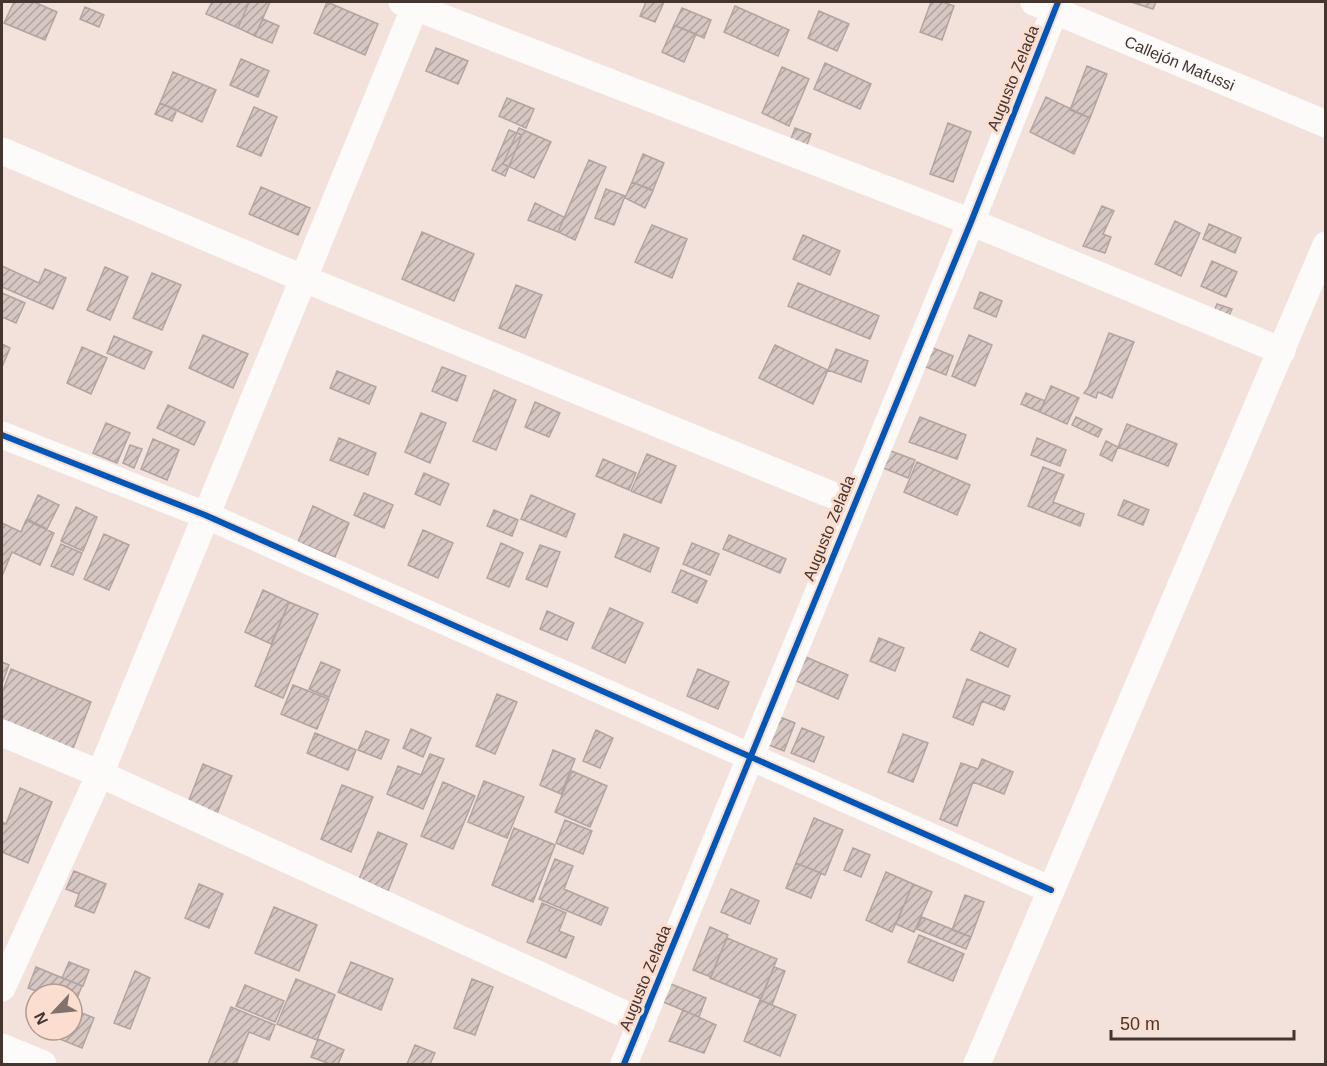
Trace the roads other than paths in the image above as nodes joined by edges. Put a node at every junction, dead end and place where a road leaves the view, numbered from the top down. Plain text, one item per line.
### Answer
1 (411, 3) edge
2 (1049, 4) edge
3 (1326, 124) edge
4 (2, 151) edge
5 (971, 222) junction
6 (1326, 245) edge
7 (302, 278) junction
8 (1282, 351) junction
9 (2, 435) edge
10 (854, 504) junction
11 (205, 515) junction
12 (2, 733) edge
13 (750, 757) junction
14 (100, 774) junction
15 (1051, 890) junction
16 (2, 988) edge
17 (642, 1022) junction
18 (2, 1047) edge
19 (43, 1065) edge
20 (624, 1065) edge
21 (977, 1065) edge

1 - 5 street
1 - 7 street
2 - 3 street, Callejón Mafussi
2 - 5 street, Augusto Zelada
4 - 7 street
5 - 8 street
5 - 10 street, Augusto Zelada
6 - 8 street
7 - 10 street
7 - 11 street
8 - 15 street
9 - 11 street
10 - 13 street, Augusto Zelada
11 - 13 street
11 - 14 street
12 - 14 street
13 - 15 street
13 - 17 street, Augusto Zelada
14 - 16 street
14 - 17 street
15 - 21 street
17 - 20 street, Augusto Zelada
18 - 19 street

